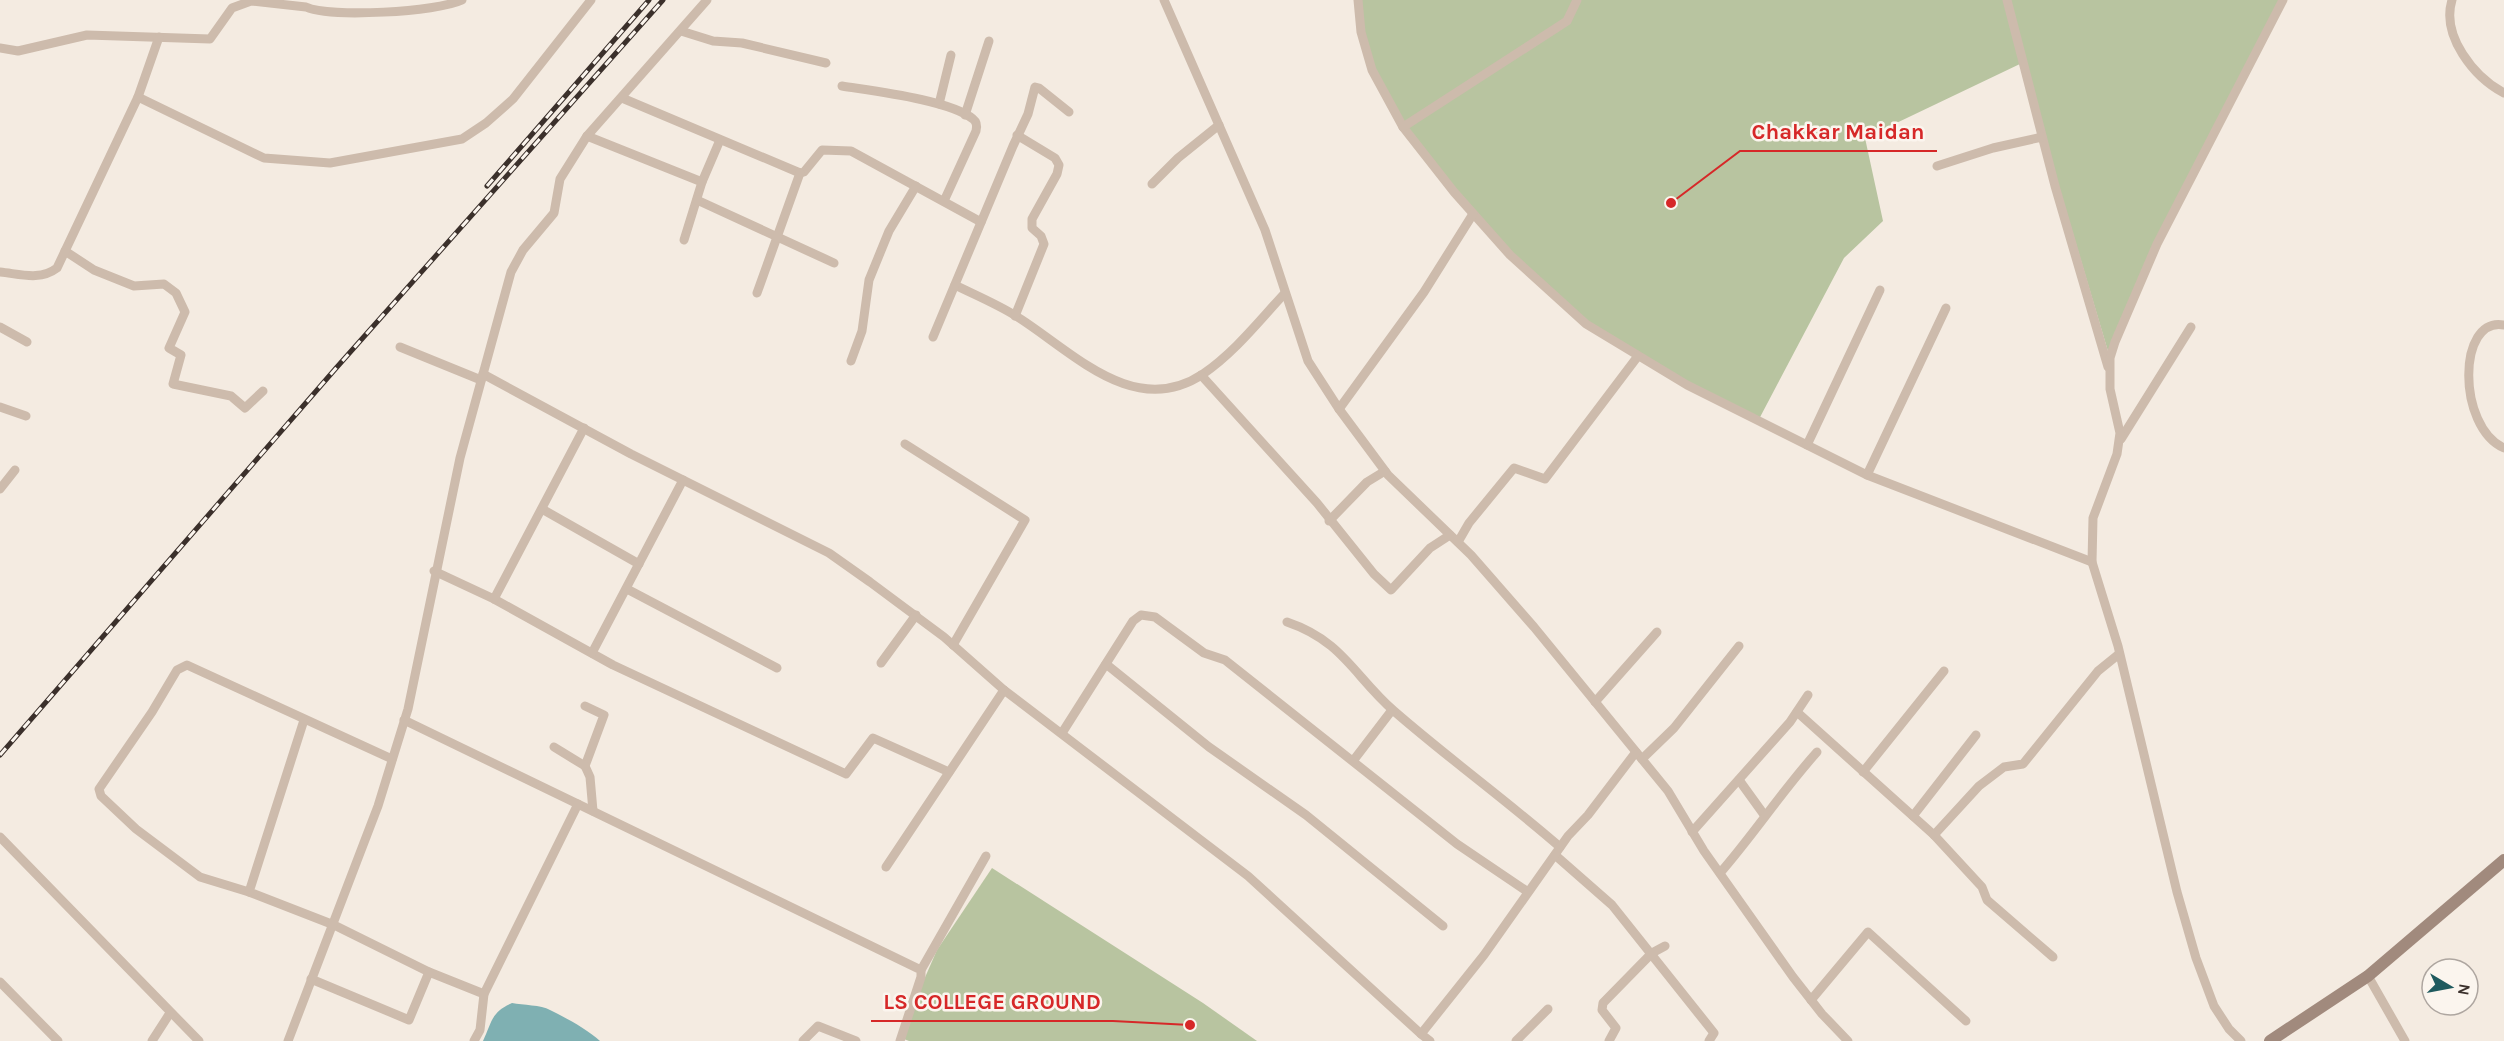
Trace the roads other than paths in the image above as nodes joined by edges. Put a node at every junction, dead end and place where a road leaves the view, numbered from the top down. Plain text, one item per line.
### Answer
1 (462, 0) edge
2 (708, 0) edge
3 (1164, 0) edge
4 (1358, 0) edge
5 (1577, 0) edge
6 (2007, 0) edge
7 (2283, 0) edge
8 (2451, 0) edge
9 (586, 1) edge
10 (681, 31) junction
11 (159, 37) junction
12 (989, 41) dead end
13 (0, 48) edge
14 (951, 56) dead end
15 (826, 63) dead end
16 (842, 87) dead end
17 (2504, 93) edge
18 (138, 97) junction
19 (622, 98) junction
20 (939, 105) junction
21 (1069, 112) dead end
22 (965, 115) junction
23 (1219, 125) junction
24 (1403, 128) junction
25 (1017, 135) junction
26 (587, 136) junction
27 (2042, 137) junction
28 (720, 140) junction
29 (1936, 166) dead end
30 (800, 173) junction
31 (702, 182) junction
32 (1152, 184) dead end
33 (916, 186) junction
34 (697, 200) junction
35 (944, 201) junction
36 (1473, 214) junction
37 (981, 222) junction
38 (775, 236) junction
39 (684, 240) dead end
40 (65, 251) junction
41 (834, 263) dead end
42 (0, 272) edge
43 (955, 285) junction
44 (1880, 291) dead end
45 (757, 293) dead end
46 (1285, 293) junction
47 (1946, 308) dead end
48 (1015, 316) junction
49 (2504, 325) edge
50 (0, 327) edge
51 (2191, 327) dead end
52 (933, 337) dead end
53 (27, 342) dead end
54 (400, 347) dead end
55 (1638, 356) junction
56 (851, 361) dead end
57 (2109, 372) junction
58 (1201, 375) junction
59 (482, 377) junction
60 (263, 391) dead end
61 (0, 407) edge
62 (1339, 408) junction
63 (26, 417) dead end
64 (584, 428) junction
65 (2118, 443) junction
66 (905, 444) dead end
67 (1807, 445) junction
68 (2504, 448) edge
69 (15, 470) dead end
70 (1385, 471) junction
71 (1866, 475) junction
72 (683, 480) junction
73 (0, 489) edge
74 (542, 509) junction
75 (1329, 521) junction
76 (1450, 534) junction
77 (1458, 543) junction
78 (2092, 562) junction
79 (639, 564) junction
80 (434, 572) junction
81 (627, 589) junction
82 (494, 599) junction
83 (916, 615) junction
84 (1287, 622) dead end
85 (1657, 633) dead end
86 (954, 645) junction
87 (1739, 646) dead end
88 (591, 653) junction
89 (2120, 654) junction
90 (881, 663) dead end
91 (1106, 664) junction
92 (777, 668) dead end
93 (1944, 671) dead end
94 (1004, 690) junction
95 (1808, 695) dead end
96 (1595, 702) junction
97 (585, 706) dead end
98 (1392, 710) junction
99 (1797, 712) junction
100 (304, 720) junction
101 (404, 720) junction
102 (1062, 733) junction
103 (1976, 735) dead end
104 (554, 747) dead end
105 (1817, 752) dead end
106 (1639, 756) junction
107 (392, 759) junction
108 (1353, 761) junction
109 (585, 766) junction
110 (949, 772) junction
111 (1863, 772) junction
112 (1739, 780) junction
113 (578, 804) junction
114 (593, 811) junction
115 (1765, 816) junction
116 (1913, 816) junction
117 (1692, 832) junction
118 (1934, 835) junction
119 (0, 837) edge
120 (1558, 851) junction
121 (986, 856) dead end
122 (2504, 860) edge
123 (886, 867) dead end
124 (1720, 873) junction
125 (249, 892) junction
126 (1528, 892) junction
127 (334, 925) junction
128 (1443, 926) dead end
129 (1665, 946) dead end
130 (1652, 953) junction
131 (2053, 957) dead end
132 (921, 970) junction
133 (429, 972) junction
134 (2368, 976) junction
135 (311, 979) junction
136 (0, 982) edge
137 (484, 994) junction
138 (1811, 1000) junction
139 (1548, 1009) dead end
140 (170, 1013) junction
141 (1966, 1021) dead end
142 (1422, 1034) junction
143 (58, 1041) edge
144 (152, 1041) edge
145 (199, 1041) edge
146 (288, 1041) edge
147 (474, 1041) edge
148 (803, 1041) edge
149 (856, 1041) edge
150 (900, 1041) edge
151 (1430, 1041) edge
152 (1516, 1041) edge
153 (1609, 1041) edge
154 (1709, 1041) edge
155 (1848, 1041) edge
156 (2241, 1041) edge
157 (2270, 1041) edge
158 (2405, 1041) edge

1 - 11 street
2 - 10 street
3 - 23 street
4 - 24 street
5 - 24 street
6 - 27 street
7 - 57 street
8 - 17 street
9 - 18 street
10 - 15 street
10 - 19 street
11 - 13 street
11 - 18 street
12 - 22 street
14 - 20 street
16 - 20 street
18 - 40 street
19 - 26 street
19 - 28 street
20 - 22 street
21 - 25 street
22 - 35 street
23 - 32 street
23 - 46 street
24 - 36 street
25 - 37 street
25 - 48 street
26 - 31 street
26 - 59 street
27 - 29 street
27 - 57 street
28 - 30 street
28 - 31 street
30 - 33 street
30 - 38 street
31 - 34 street
33 - 35 street
33 - 56 street
34 - 38 street
34 - 39 street
35 - 37 street
36 - 55 street
36 - 62 street
37 - 43 street
38 - 41 street
38 - 45 street
40 - 42 street
40 - 60 street
43 - 48 street
43 - 52 street
44 - 67 street
46 - 58 street
46 - 62 street
47 - 71 street
48 - 58 street
49 - 68 street
50 - 53 street
51 - 65 street
54 - 59 street
55 - 67 street
55 - 77 street
57 - 65 street
58 - 75 street
59 - 64 street
59 - 80 street
61 - 63 street
62 - 70 street
64 - 72 street
64 - 74 street
65 - 78 street
66 - 86 street
67 - 71 street
69 - 73 street
70 - 75 street
70 - 76 street
71 - 78 street
72 - 79 street
72 - 83 street
74 - 79 street
74 - 82 street
75 - 76 street
76 - 77 street
77 - 96 street
78 - 89 street
79 - 81 street
80 - 82 street
80 - 101 street
81 - 88 street
81 - 92 street
82 - 88 street
83 - 86 street
83 - 90 street
84 - 98 street
85 - 96 street
86 - 94 street
87 - 106 street
88 - 110 street
89 - 118 street
89 - 156 street
91 - 102 street
91 - 108 street
91 - 128 street
93 - 111 street
94 - 102 street
94 - 110 street
95 - 99 street
96 - 106 street
97 - 109 street
98 - 108 street
98 - 120 street
99 - 111 street
99 - 112 street
100 - 107 street
100 - 125 street
100 - 125 street
101 - 107 street
101 - 113 street
102 - 142 street
103 - 116 street
104 - 109 street
105 - 115 street
106 - 117 street
106 - 120 street
107 - 127 street
108 - 126 street
109 - 114 street
110 - 123 street
111 - 116 street
112 - 115 street
112 - 117 street
113 - 114 street
113 - 137 street
114 - 132 street
115 - 124 street
116 - 118 street
117 - 124 street
118 - 131 street
119 - 140 street
120 - 126 street
120 - 130 street
121 - 132 street
122 - 134 main road
124 - 138 street
125 - 127 street
126 - 142 street
127 - 133 street
127 - 135 street
129 - 130 street
130 - 153 street
130 - 154 street
132 - 150 street
133 - 135 street
133 - 137 street
134 - 157 main road
134 - 158 street
135 - 146 street
136 - 143 street
137 - 147 street
138 - 141 street
138 - 155 street
139 - 152 street
140 - 144 street
140 - 145 street
142 - 151 street
148 - 149 street

